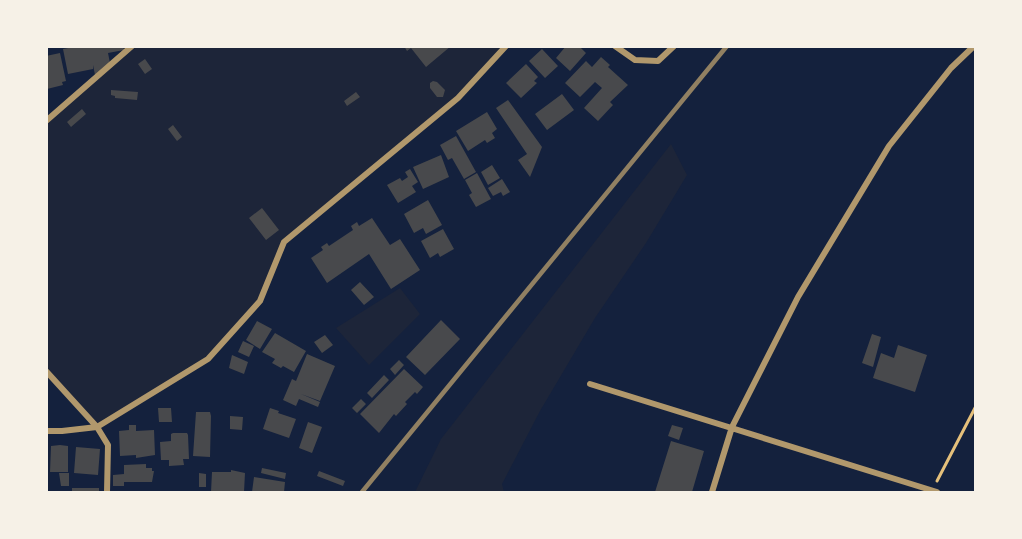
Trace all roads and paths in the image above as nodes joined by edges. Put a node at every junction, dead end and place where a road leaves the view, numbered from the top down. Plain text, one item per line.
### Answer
1 (132, 46) edge
2 (506, 46) edge
3 (615, 46) edge
4 (674, 46) edge
5 (974, 46) edge
6 (46, 121) edge
7 (46, 371) edge
8 (590, 384) dead end
9 (975, 406) edge
10 (97, 427) junction
11 (732, 427) junction
12 (46, 431) edge
13 (107, 492) edge
14 (712, 492) edge
15 (934, 492) edge

1 - 6 street
2 - 10 street
3 - 4 street
5 - 11 street
7 - 10 street
8 - 11 street
9 - 15 path
10 - 12 street
10 - 13 street
11 - 14 street
11 - 15 street

